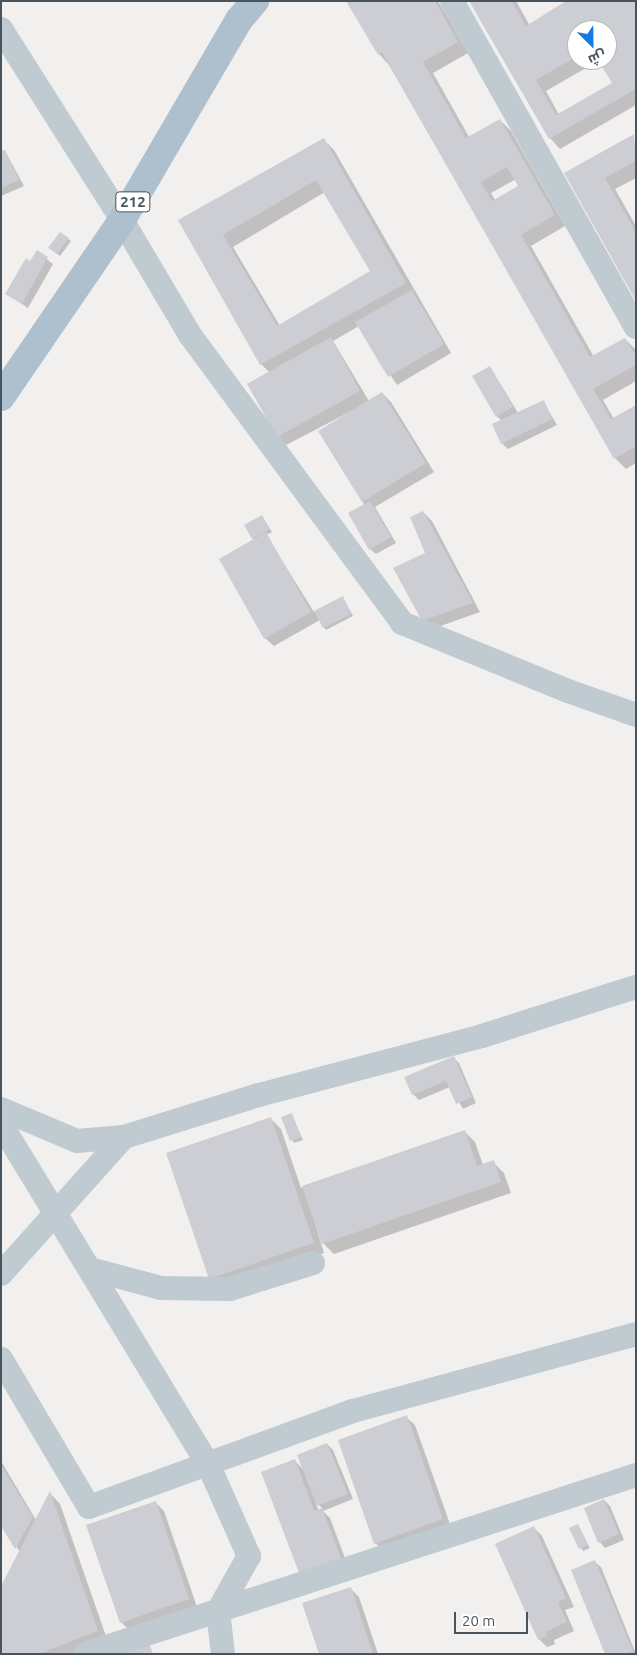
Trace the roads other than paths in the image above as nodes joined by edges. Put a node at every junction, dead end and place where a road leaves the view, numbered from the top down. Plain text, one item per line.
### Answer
1 (255, 1) edge
2 (452, 1) edge
3 (1, 29) edge
4 (122, 220) junction
5 (636, 326) edge
6 (1, 397) edge
7 (636, 715) edge
8 (636, 987) edge
9 (1, 1109) edge
10 (1, 1124) edge
11 (124, 1136) junction
12 (56, 1213) junction
13 (312, 1263) dead end
14 (90, 1268) junction
15 (1, 1274) edge
16 (636, 1334) edge
17 (1, 1359) edge
18 (208, 1464) junction
19 (636, 1475) edge
20 (218, 1611) junction
21 (85, 1654) edge
22 (223, 1654) edge

1 - 4 main road, 212
2 - 5 street
3 - 4 street
4 - 6 main road, 212
4 - 7 street
8 - 11 street
9 - 11 street
10 - 12 street
11 - 12 street
12 - 14 street
12 - 15 street
13 - 14 street
14 - 18 street
16 - 18 street
17 - 18 street
18 - 20 street
19 - 20 street
20 - 21 street
20 - 22 street

